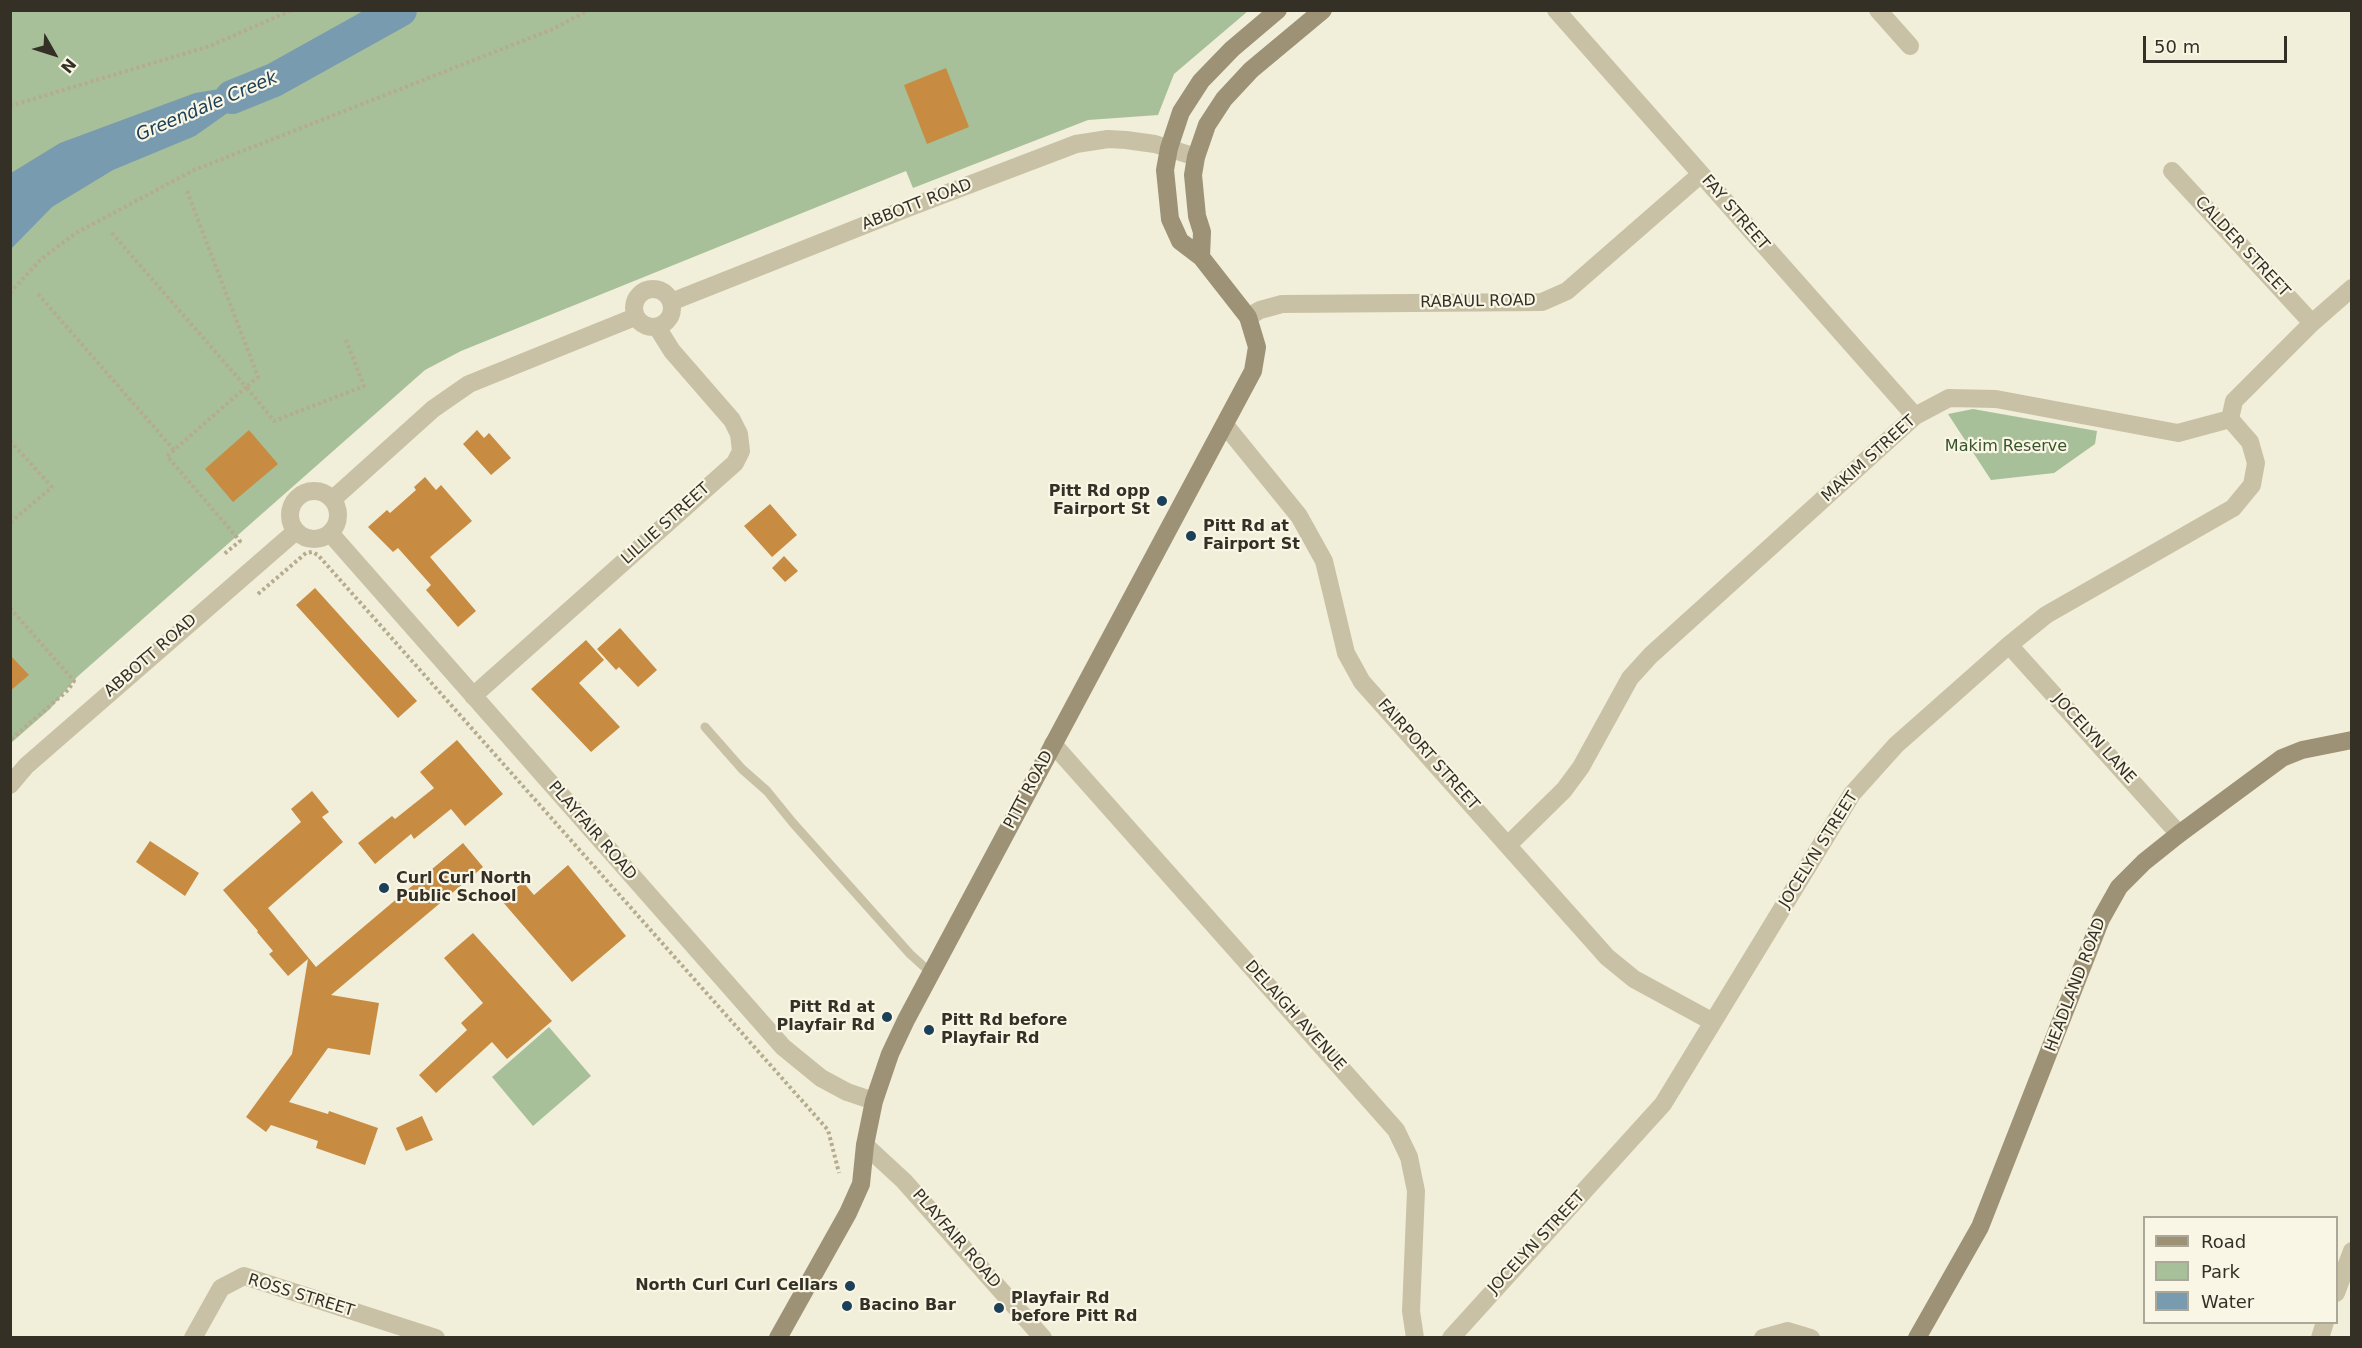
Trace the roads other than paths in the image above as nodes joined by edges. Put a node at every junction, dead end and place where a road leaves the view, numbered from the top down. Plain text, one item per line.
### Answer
1 (1278, 10) edge
2 (1323, 10) edge
3 (1556, 10) edge
4 (1878, 10) edge
5 (1910, 46) dead end
6 (1169, 148) junction
7 (1196, 157) junction
8 (2172, 171) dead end
9 (1701, 174) junction
10 (1201, 257) junction
11 (2352, 288) edge
12 (671, 302) junction
13 (635, 317) junction
14 (1248, 317) junction
15 (2312, 323) junction
16 (657, 327) junction
17 (1915, 416) junction
18 (2230, 419) junction
19 (1225, 425) junction
20 (333, 499) junction
21 (296, 531) junction
22 (330, 533) junction
23 (2009, 645) junction
24 (473, 696) junction
25 (705, 727) dead end
26 (2352, 740) edge
27 (1053, 744) junction
28 (10, 785) edge
29 (2179, 834) junction
30 (1508, 845) junction
31 (931, 973) junction
32 (1713, 1022) junction
33 (874, 1101) junction
34 (865, 1145) junction
35 (2352, 1251) edge
36 (2338, 1290) edge
37 (193, 1338) edge
38 (436, 1338) edge
39 (778, 1338) edge
40 (1043, 1338) edge
41 (1415, 1338) edge
42 (1451, 1338) edge
43 (1763, 1338) edge
44 (1811, 1338) edge
45 (1917, 1338) edge

1 - 6 main road
2 - 7 main road
3 - 9 street, FAY STREET
4 - 5 street
6 - 7 street, ABBOTT ROAD
6 - 10 main road, PITT ROAD
6 - 12 street, ABBOTT ROAD
7 - 10 main road
8 - 15 street, CALDER STREET
9 - 14 street, RABAUL ROAD
9 - 17 street, FAY STREET
10 - 14 main road, PITT ROAD
11 - 15 street
12 - 13 street
12 - 16 street
13 - 16 street
13 - 20 street
14 - 19 main road, PITT ROAD
15 - 18 street
16 - 24 street, LILLIE STREET
17 - 18 street, MAKIM STREET
17 - 30 street, MAKIM STREET
18 - 23 street, JOCELYN STREET
19 - 27 main road, PITT ROAD
19 - 30 street, FAIRPORT STREET
20 - 21 street
20 - 22 street
21 - 22 street
21 - 28 street, ABBOTT ROAD
22 - 24 street, PLAYFAIR ROAD
23 - 29 street, JOCELYN LANE
23 - 32 street, JOCELYN STREET
24 - 33 street, PLAYFAIR ROAD
25 - 31 lane
26 - 29 main road, HEADLAND ROAD
27 - 31 main road, PITT ROAD
27 - 41 street, DELAIGH AVENUE
29 - 45 main road, HEADLAND ROAD
30 - 32 street, FAIRPORT STREET
31 - 33 main road, PITT ROAD
32 - 42 street, JOCELYN STREET
33 - 34 main road, PITT ROAD
34 - 39 main road, PITT ROAD
34 - 40 street, PLAYFAIR ROAD
35 - 36 street
37 - 38 street, ROSS STREET
43 - 44 street

